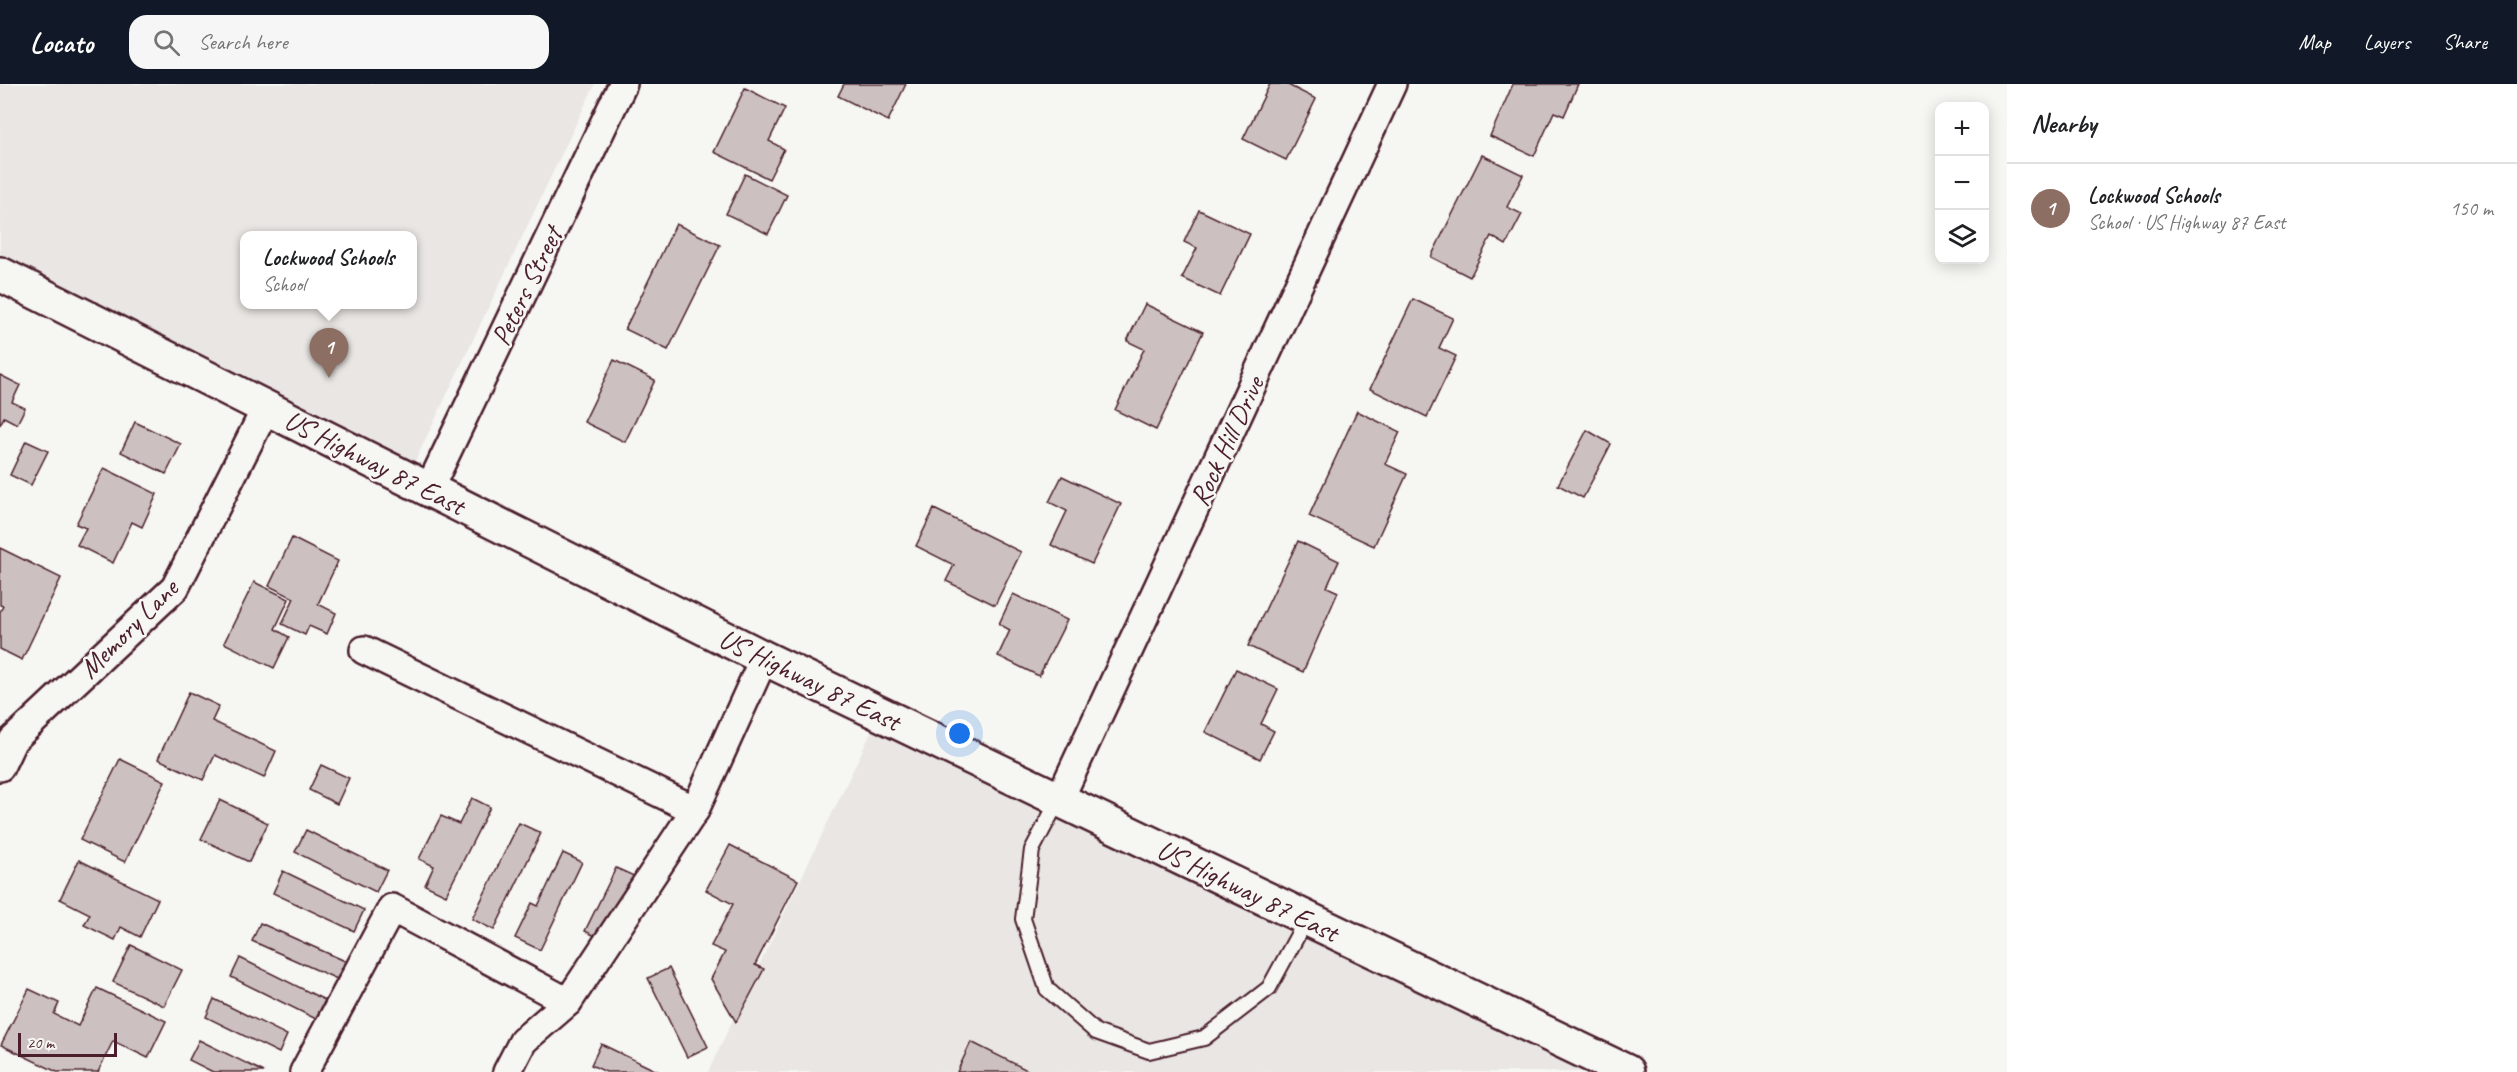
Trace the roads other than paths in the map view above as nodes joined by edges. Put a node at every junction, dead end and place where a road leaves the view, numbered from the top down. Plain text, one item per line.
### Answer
1 (623, 84) edge
2 (1392, 84) edge
3 (0, 274) edge
4 (266, 408) junction
5 (429, 489) junction
6 (364, 650) dead end
7 (764, 658) junction
8 (0, 767) edge
9 (1060, 798) junction
10 (695, 810) junction
11 (1307, 918) junction
12 (568, 1002) junction
13 (304, 1072) edge
14 (507, 1072) edge
15 (1627, 1072) edge

1 - 5 street, Peters Street
2 - 9 street, Rock Hill Drive
3 - 4 street, US Highway 87 East
4 - 5 street, US Highway 87 East
4 - 8 street, Memory Lane
5 - 7 street, US Highway 87 East
6 - 10 street
7 - 9 street, US Highway 87 East
7 - 10 street
9 - 11 street, US Highway 87 East
9 - 11 lane
10 - 12 street
11 - 15 street, US Highway 87 East
12 - 13 street
12 - 14 street

